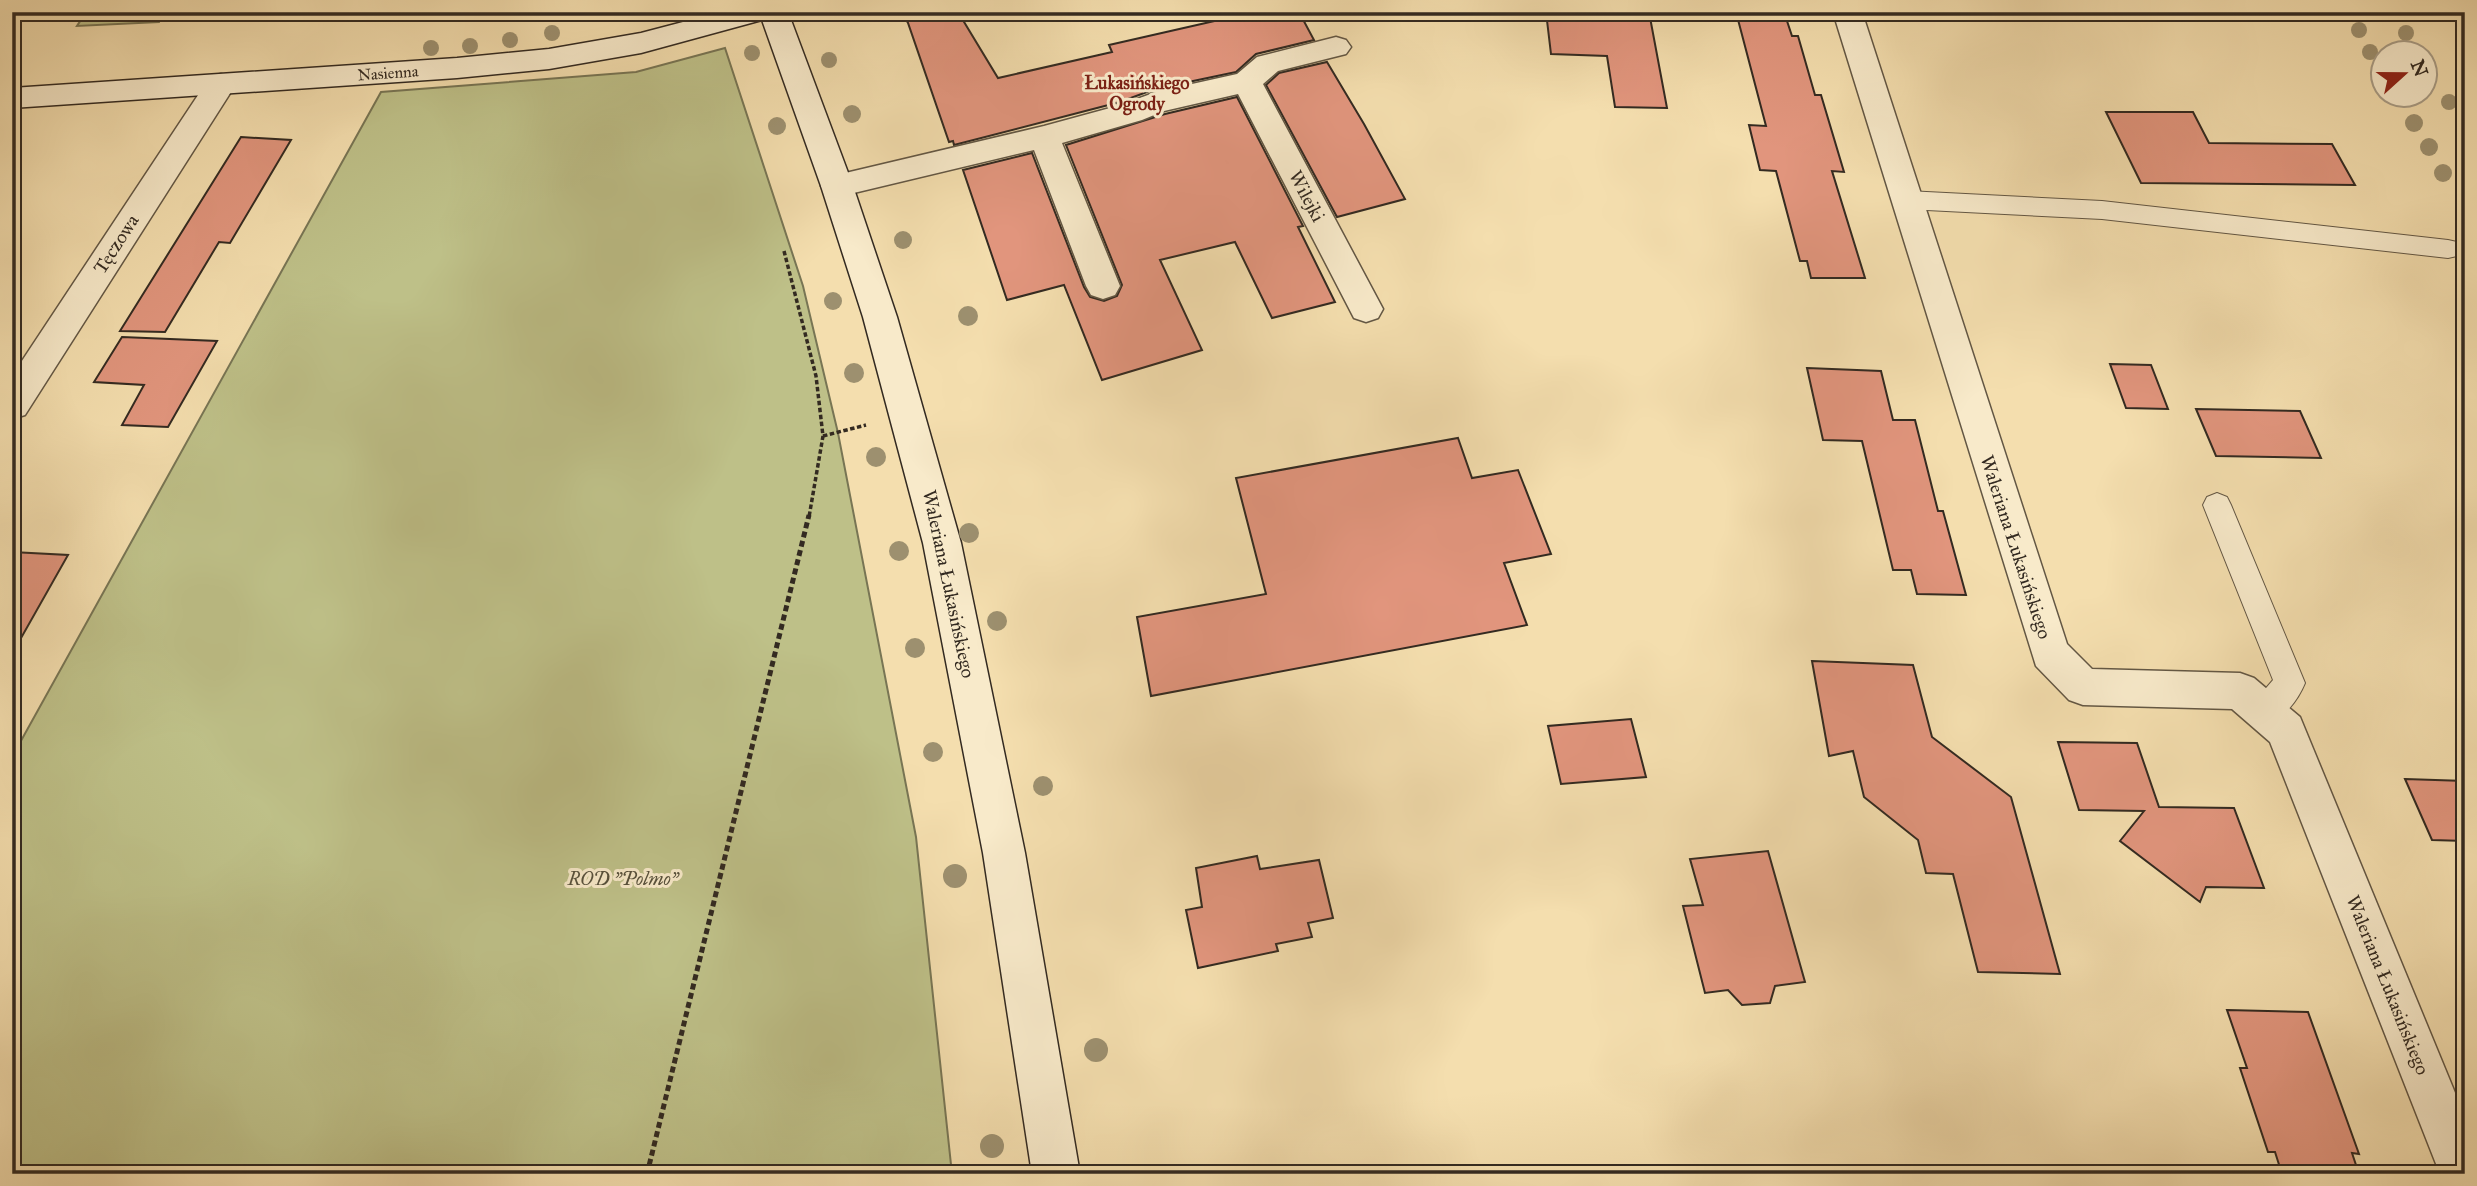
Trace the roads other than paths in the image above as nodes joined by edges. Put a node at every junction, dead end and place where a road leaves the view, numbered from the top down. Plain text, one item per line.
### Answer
1 (758, 12) edge
2 (773, 12) edge
3 (1847, 12) edge
4 (1336, 47) dead end
5 (1247, 82) junction
6 (221, 84) junction
7 (12, 98) edge
8 (1044, 137) junction
9 (837, 186) junction
10 (1906, 200) junction
11 (2448, 249) dead end
12 (1103, 286) dead end
13 (1366, 309) dead end
14 (12, 405) edge
15 (2217, 505) dead end
16 (2265, 712) junction
17 (1056, 1174) edge
18 (2465, 1174) edge

1 - 6 street, Nasienna
2 - 9 street, Waleriana Łukasińskiego
3 - 10 street, Waleriana Łukasińskiego
4 - 5 street
5 - 8 street
5 - 13 street, Wilejki
6 - 7 street, Nasienna
6 - 14 street, Tęczowa
8 - 9 street
8 - 12 street
9 - 17 street, Waleriana Łukasińskiego
10 - 11 lane
10 - 16 street, Waleriana Łukasińskiego
15 - 16 lane
16 - 18 street, Waleriana Łukasińskiego

